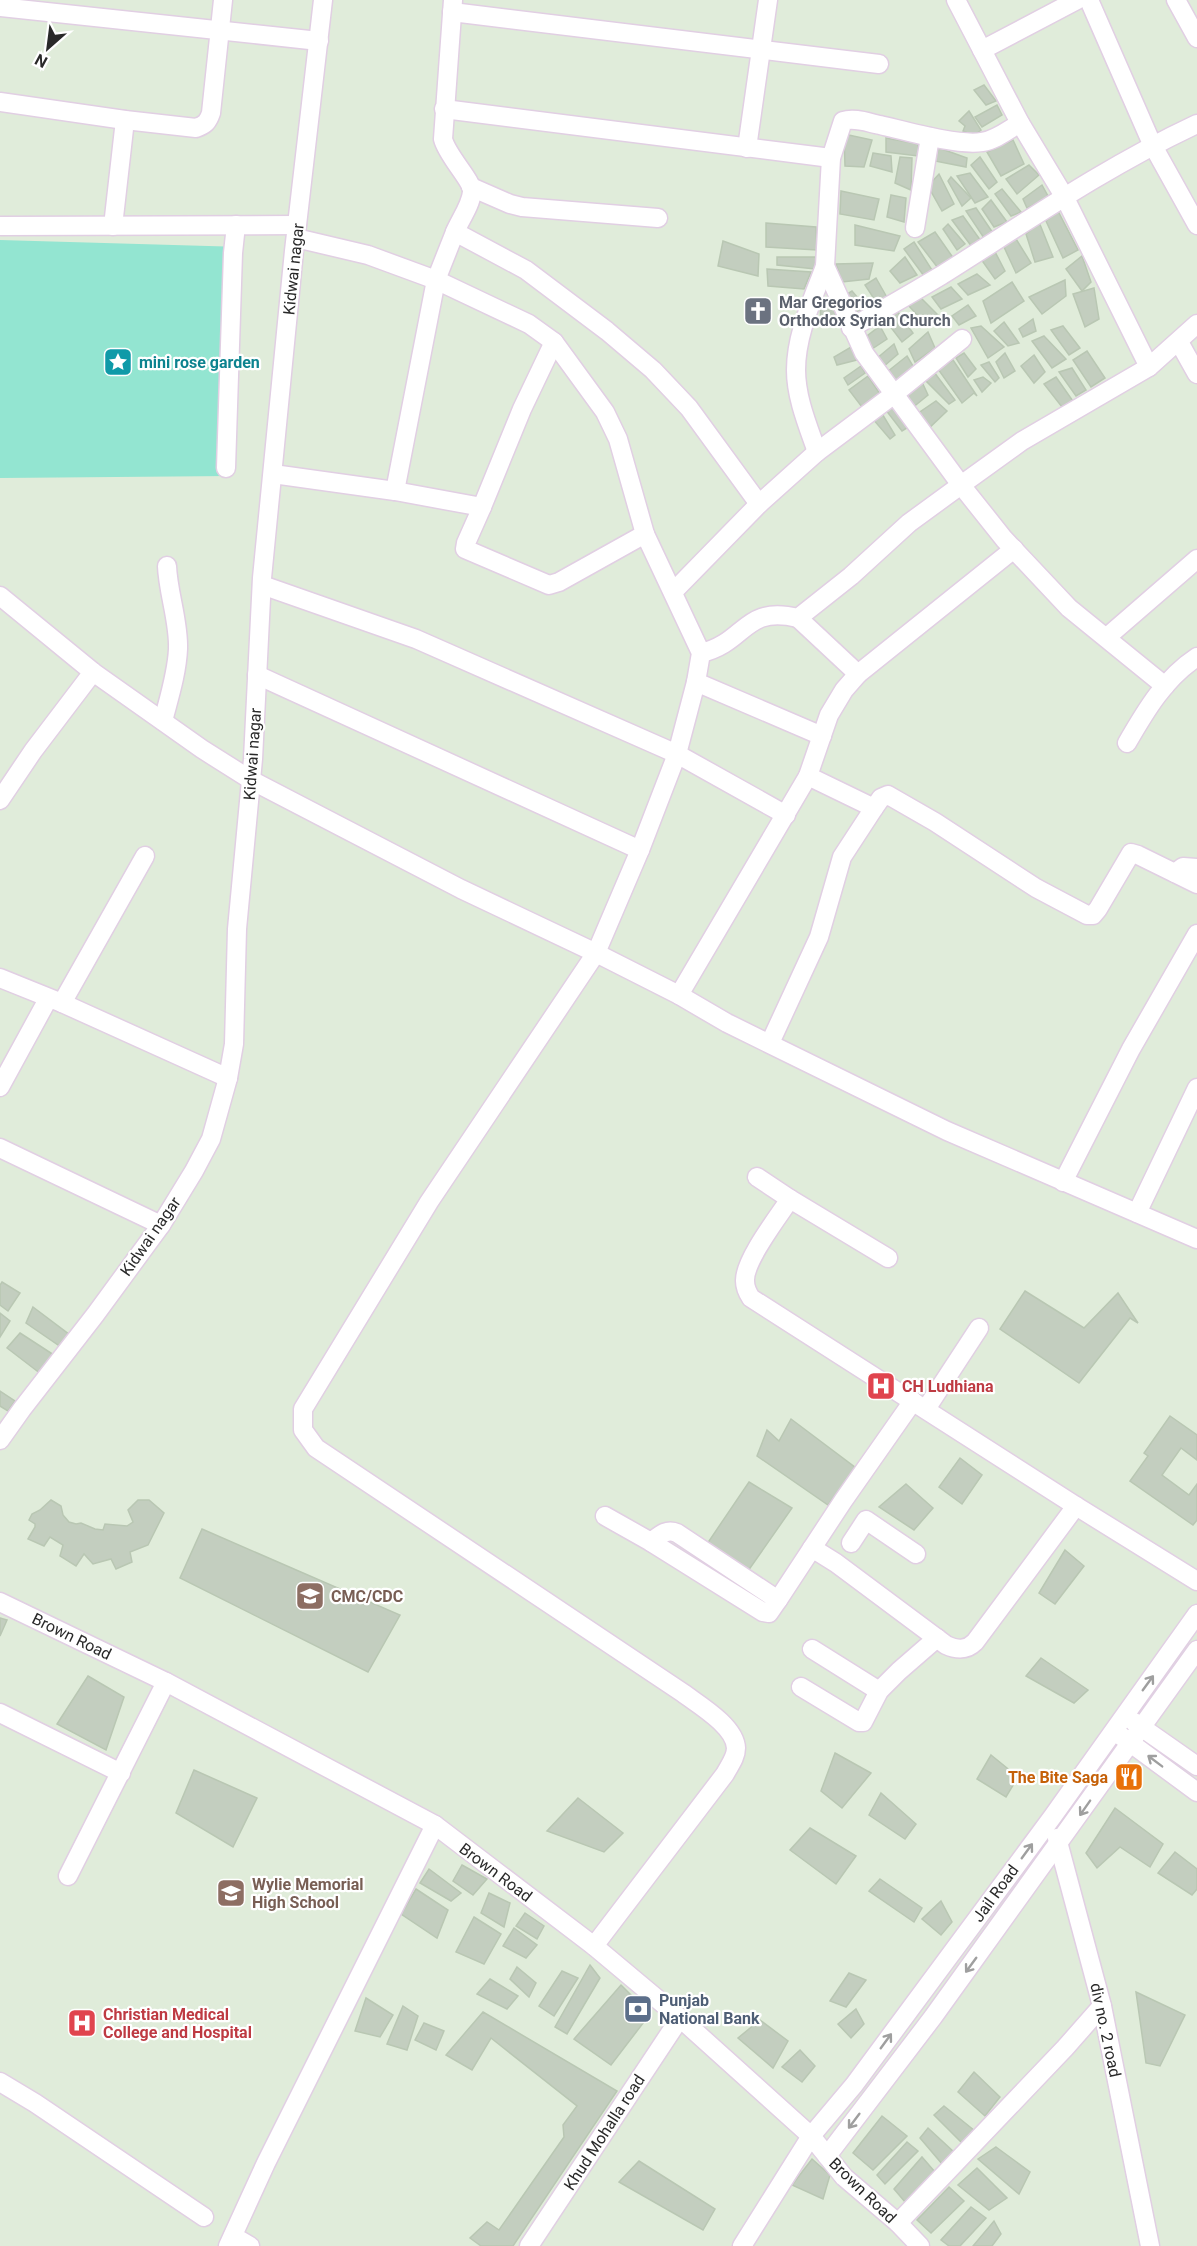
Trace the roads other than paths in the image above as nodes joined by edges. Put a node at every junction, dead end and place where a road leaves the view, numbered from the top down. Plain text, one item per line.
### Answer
1 (223, 0) edge
2 (323, 0) edge
3 (768, 0) edge
4 (956, 0) edge
5 (1077, 0) edge
6 (1089, 0) edge
7 (1179, 2) edge
8 (452, 6) edge
9 (0, 7) edge
10 (219, 31) junction
11 (1197, 38) edge
12 (319, 41) junction
13 (761, 49) junction
14 (982, 50) junction
15 (879, 64) dead end
16 (0, 102) edge
17 (444, 109) junction
18 (124, 120) junction
19 (1020, 123) junction
20 (1197, 124) edge
21 (930, 137) junction
22 (1152, 144) junction
23 (747, 148) junction
24 (831, 158) junction
25 (471, 187) junction
26 (1064, 196) junction
27 (658, 218) dead end
28 (236, 225) junction
29 (1197, 225) edge
30 (0, 226) edge
31 (113, 226) junction
32 (915, 228) dead end
33 (296, 232) junction
34 (455, 232) junction
35 (825, 266) junction
36 (436, 280) junction
37 (1197, 324) edge
38 (851, 328) junction
39 (962, 339) dead end
40 (554, 342) junction
41 (1179, 342) junction
42 (1149, 367) junction
43 (1197, 374) edge
44 (893, 395) junction
45 (817, 452) junction
46 (226, 468) dead end
47 (273, 474) junction
48 (961, 485) junction
49 (395, 491) junction
50 (759, 504) junction
51 (482, 507) junction
52 (645, 534) junction
53 (1014, 549) junction
54 (1197, 559) edge
55 (167, 566) dead end
56 (262, 585) junction
57 (673, 592) junction
58 (0, 596) edge
59 (798, 618) junction
60 (1107, 638) junction
61 (701, 652) junction
62 (1197, 657) edge
63 (93, 672) junction
64 (858, 674) junction
65 (257, 675) junction
66 (696, 682) junction
67 (1164, 686) junction
68 (163, 721) junction
69 (822, 736) junction
70 (1127, 742) dead end
71 (677, 754) junction
72 (808, 776) junction
73 (251, 780) junction
74 (0, 800) edge
75 (874, 808) junction
76 (786, 815) junction
77 (640, 850) junction
78 (145, 856) dead end
79 (1197, 868) edge
80 (1175, 873) junction
81 (1197, 884) edge
82 (1197, 934) edge
83 (596, 953) junction
84 (2, 983) edge
85 (679, 995) junction
86 (55, 1001) junction
87 (770, 1044) junction
88 (228, 1078) junction
89 (0, 1088) edge
90 (1197, 1088) edge
91 (0, 1148) edge
92 (757, 1177) dead end
93 (1063, 1182) junction
94 (790, 1199) junction
95 (1137, 1213) junction
96 (160, 1225) junction
97 (1197, 1239) edge
98 (888, 1258) dead end
99 (979, 1328) dead end
100 (919, 1405) junction
101 (0, 1440) edge
102 (843, 1501) junction
103 (1076, 1506) junction
104 (605, 1516) dead end
105 (866, 1520) junction
106 (852, 1543) dead end
107 (812, 1548) junction
108 (916, 1554) dead end
109 (1197, 1581) edge
110 (0, 1602) edge
111 (1197, 1614) edge
112 (937, 1638) junction
113 (812, 1648) dead end
114 (1197, 1650) edge
115 (166, 1682) junction
116 (801, 1687) dead end
117 (879, 1691) junction
118 (0, 1713) edge
119 (1125, 1716) junction
120 (1142, 1727) junction
121 (1113, 1730) junction
122 (1131, 1743) junction
123 (1197, 1766) edge
124 (121, 1773) junction
125 (1197, 1792) edge
126 (1053, 1816) junction
127 (435, 1825) junction
128 (1058, 1846) junction
129 (68, 1876) dead end
130 (594, 1946) junction
131 (1102, 2006) junction
132 (680, 2018) junction
133 (0, 2082) edge
134 (811, 2136) junction
135 (827, 2156) junction
136 (204, 2217) dead end
137 (898, 2223) junction
138 (230, 2241) edge
139 (250, 2246) edge
140 (529, 2246) edge
141 (742, 2246) edge
142 (920, 2246) edge
143 (1150, 2246) edge

1 - 10 street
2 - 12 street, Kidwai nagar
3 - 13 street
4 - 14 street
5 - 14 street
6 - 22 street
7 - 11 street
8 - 13 street
8 - 17 street
9 - 10 street
10 - 12 street
10 - 18 street
12 - 33 street, Kidwai nagar
13 - 15 street
13 - 23 street
14 - 19 street
16 - 18 street
17 - 23 street
17 - 25 street
18 - 31 street
19 - 21 street
19 - 26 street
20 - 22 street
21 - 24 street
21 - 32 street
22 - 26 street
22 - 29 street
23 - 24 street
24 - 35 street
25 - 27 street
25 - 34 street
26 - 38 street
26 - 42 street
28 - 31 street
28 - 33 street
28 - 46 street
30 - 31 street
33 - 36 street
33 - 47 street, Kidwai nagar
34 - 36 street
34 - 50 street
35 - 38 street
35 - 45 street
36 - 40 street
36 - 49 street
37 - 41 street
38 - 44 street
39 - 44 street
40 - 51 street
40 - 52 street
41 - 42 street
41 - 43 street
42 - 48 street
44 - 45 street
44 - 48 street
45 - 50 street
47 - 49 street
47 - 56 street, Kidwai nagar
48 - 53 street
48 - 59 street
49 - 51 street
50 - 57 street
51 - 52 street
52 - 57 street
53 - 60 street
53 - 64 street
54 - 60 street
55 - 68 street
56 - 65 street, Kidwai nagar
56 - 71 street
57 - 61 street
58 - 63 street
59 - 61 street
59 - 64 street
60 - 67 street
61 - 66 street
62 - 67 street
63 - 68 street
63 - 74 street
64 - 69 street
65 - 73 street, Kidwai nagar
65 - 77 street
66 - 69 street
66 - 71 street
67 - 70 street
68 - 73 street
69 - 72 street
71 - 76 street
71 - 77 street
72 - 75 street
72 - 76 street
73 - 83 street
73 - 88 street, Kidwai nagar
75 - 80 street
75 - 87 street
76 - 85 street
77 - 83 street
78 - 86 street
79 - 80 street
80 - 81 street
82 - 93 street
83 - 85 street
83 - 130 street
84 - 86 street
85 - 87 street
86 - 88 street
86 - 89 street
87 - 93 street
88 - 96 street, Kidwai nagar
90 - 95 street
91 - 96 street
92 - 94 street
93 - 95 street
94 - 98 street
94 - 100 street
95 - 97 street
96 - 101 street, Kidwai nagar
99 - 100 street
100 - 102 street
100 - 103 street
102 - 105 street
102 - 107 street
103 - 109 street
103 - 112 street
104 - 107 street
105 - 106 street
105 - 108 street
107 - 112 street
110 - 115 street, Brown Road
119 -> 111 street, Jail Road
112 - 117 street
113 - 117 street
114 - 120 street
115 - 124 street
115 - 127 street, Brown Road
116 - 117 street
118 - 124 street
119 - 120 street
119 - 121 street, Jail Road
120 - 122 street
120 - 123 street
121 - 122 street
121 - 126 street, Jail Road
125 -> 122 street
122 -> 128 street
124 - 129 street
126 - 128 street, div no. 2 road
134 -> 126 street, Jail Road
127 - 130 street, Brown Road
127 - 138 street
128 - 131 street, div no. 2 road
128 -> 135 street
130 - 132 street, Brown Road
131 - 137 street
131 - 143 street, div no. 2 road
132 - 134 street, Brown Road
132 - 140 street, Khud Mohalla road
133 - 136 street
134 - 135 street, Brown Road
134 - 141 street, Jail Road
135 - 137 street, Brown Road
137 - 142 street, Brown Road
138 - 139 street

